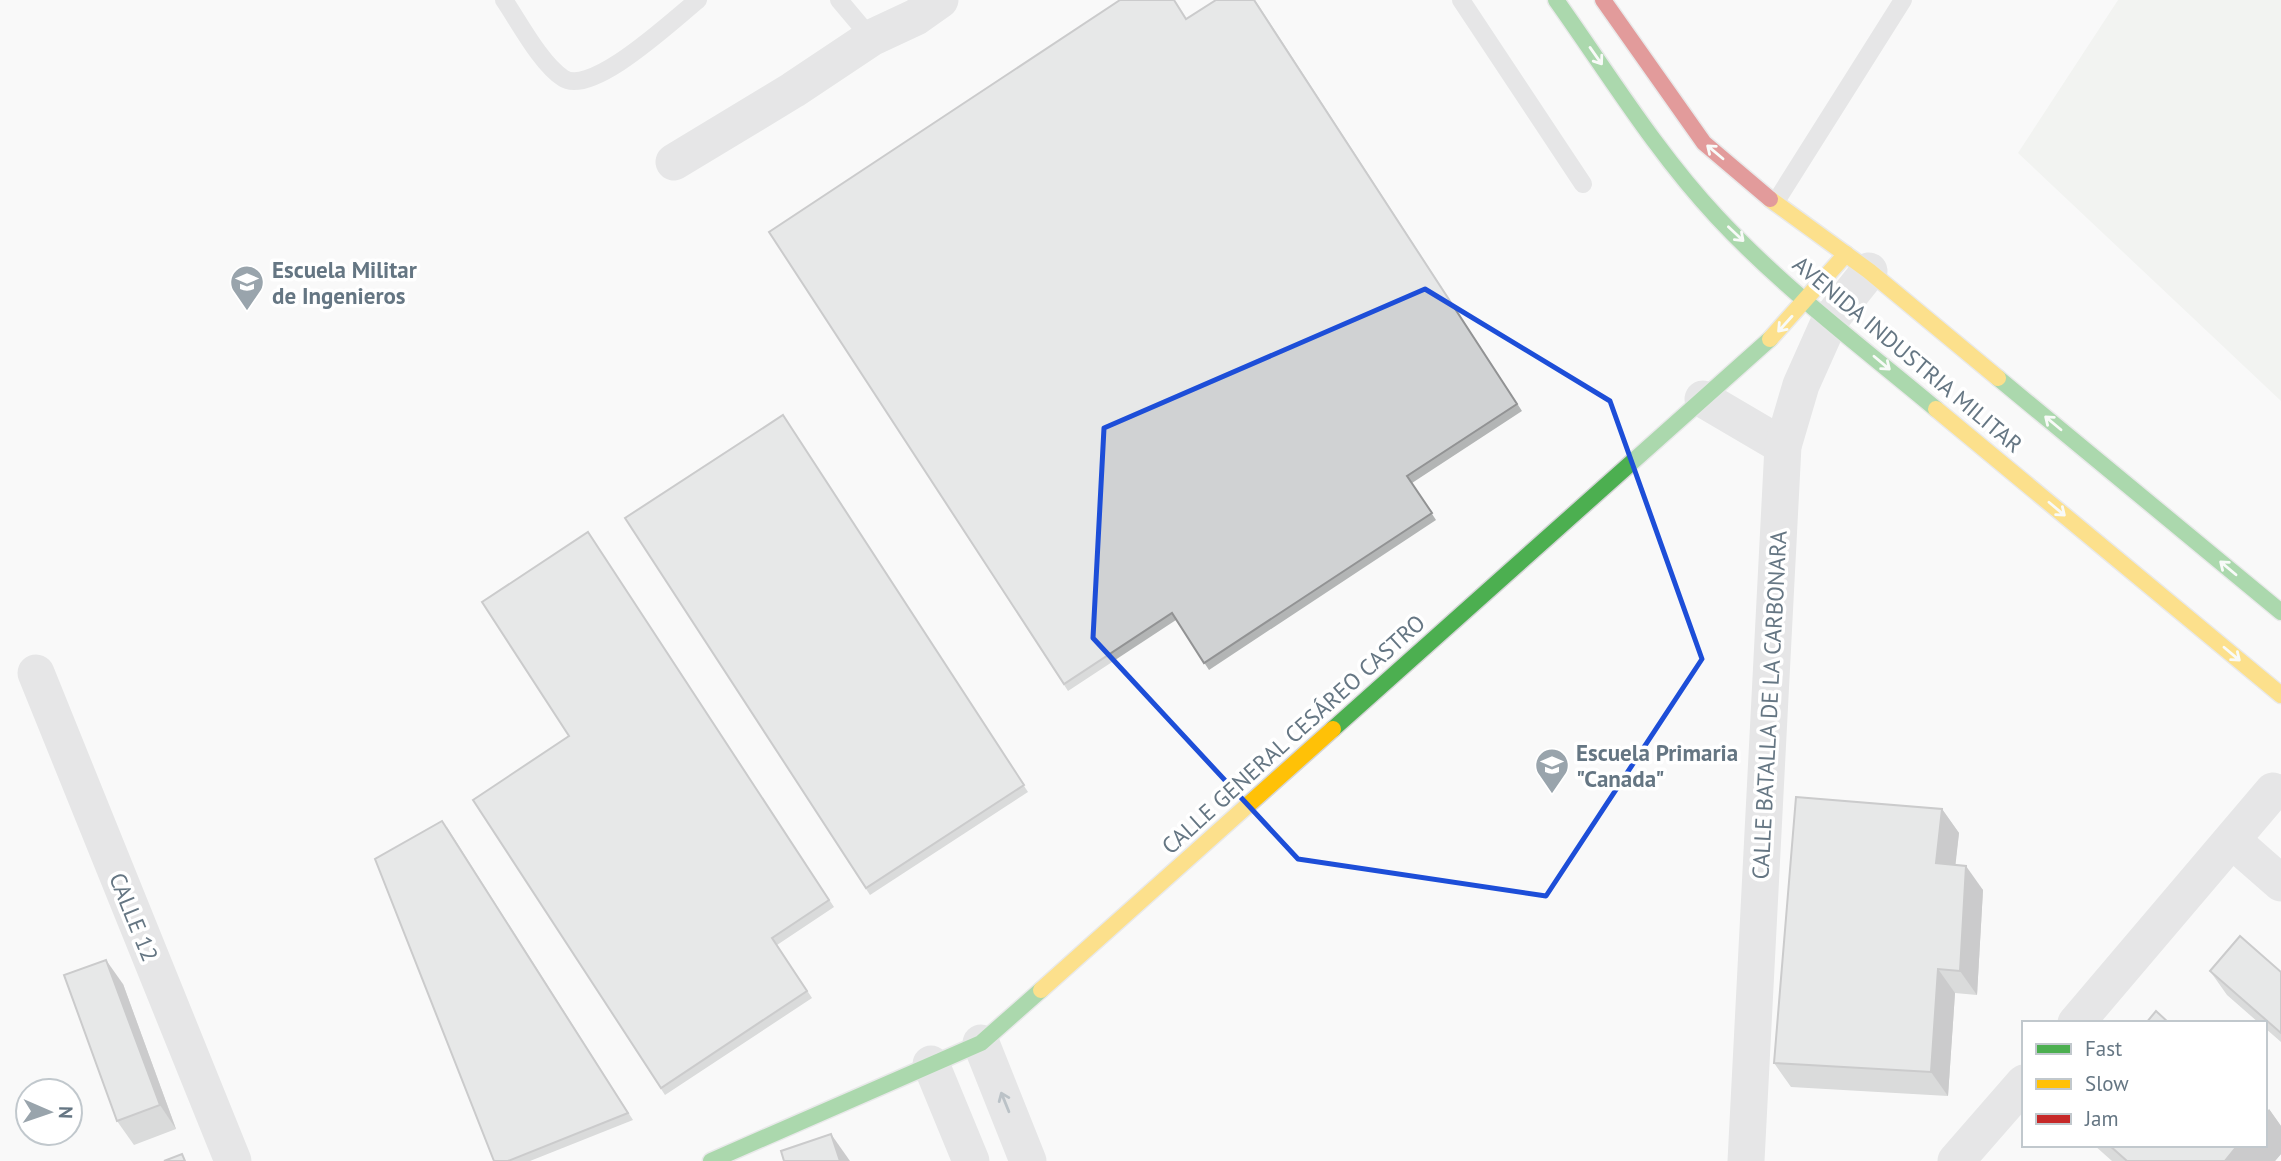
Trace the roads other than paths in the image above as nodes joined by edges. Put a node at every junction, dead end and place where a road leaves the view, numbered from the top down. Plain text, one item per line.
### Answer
1 (504, 0) edge
2 (698, 0) edge
3 (839, 0) edge
4 (940, 0) edge
5 (1461, 0) edge
6 (1556, 0) edge
7 (1603, 0) edge
8 (1903, 0) edge
9 (871, 38) junction
10 (674, 162) dead end
11 (1583, 184) dead end
12 (1775, 203) junction
13 (1858, 263) junction
14 (1818, 310) junction
15 (1716, 387) junction
16 (1783, 446) junction
17 (2281, 611) edge
18 (36, 673) dead end
19 (2281, 695) edge
20 (2273, 792) dead end
21 (2234, 841) junction
22 (2281, 883) edge
23 (2078, 1021) edge
24 (981, 1042) junction
25 (931, 1064) junction
26 (2022, 1085) edge
27 (233, 1161) edge
28 (711, 1161) edge
29 (971, 1161) edge
30 (1028, 1161) edge
31 (1746, 1161) edge
32 (1956, 1161) edge

1 - 2 lane
3 - 9 lane
4 - 9 street
5 - 11 lane
6 -> 14 main road, AVENIDA INDUSTRIA MILITAR
12 -> 7 main road, AVENIDA INDUSTRIA MILITAR
8 - 12 lane
9 - 10 street
12 - 13 main road, AVENIDA INDUSTRIA MILITAR
13 - 14 street, CALLE BATALLA DE LA CARBONARA
17 -> 13 main road, AVENIDA INDUSTRIA MILITAR
14 -> 15 main road, CALLE GENERAL CESÁREO CASTRO
14 - 16 street, CALLE BATALLA DE LA CARBONARA
14 -> 19 main road, AVENIDA INDUSTRIA MILITAR
15 - 16 street
15 - 24 main road, CALLE GENERAL CESÁREO CASTRO
16 - 31 street, CALLE BATALLA DE LA CARBONARA
18 - 27 street, CALLE 12
20 - 21 street
21 - 22 street
21 - 23 street
24 - 25 main road, CALLE GENERAL CESÁREO CASTRO
30 -> 24 street
25 - 28 main road, CALLE GENERAL CESÁREO CASTRO
25 - 29 street
26 - 32 street

